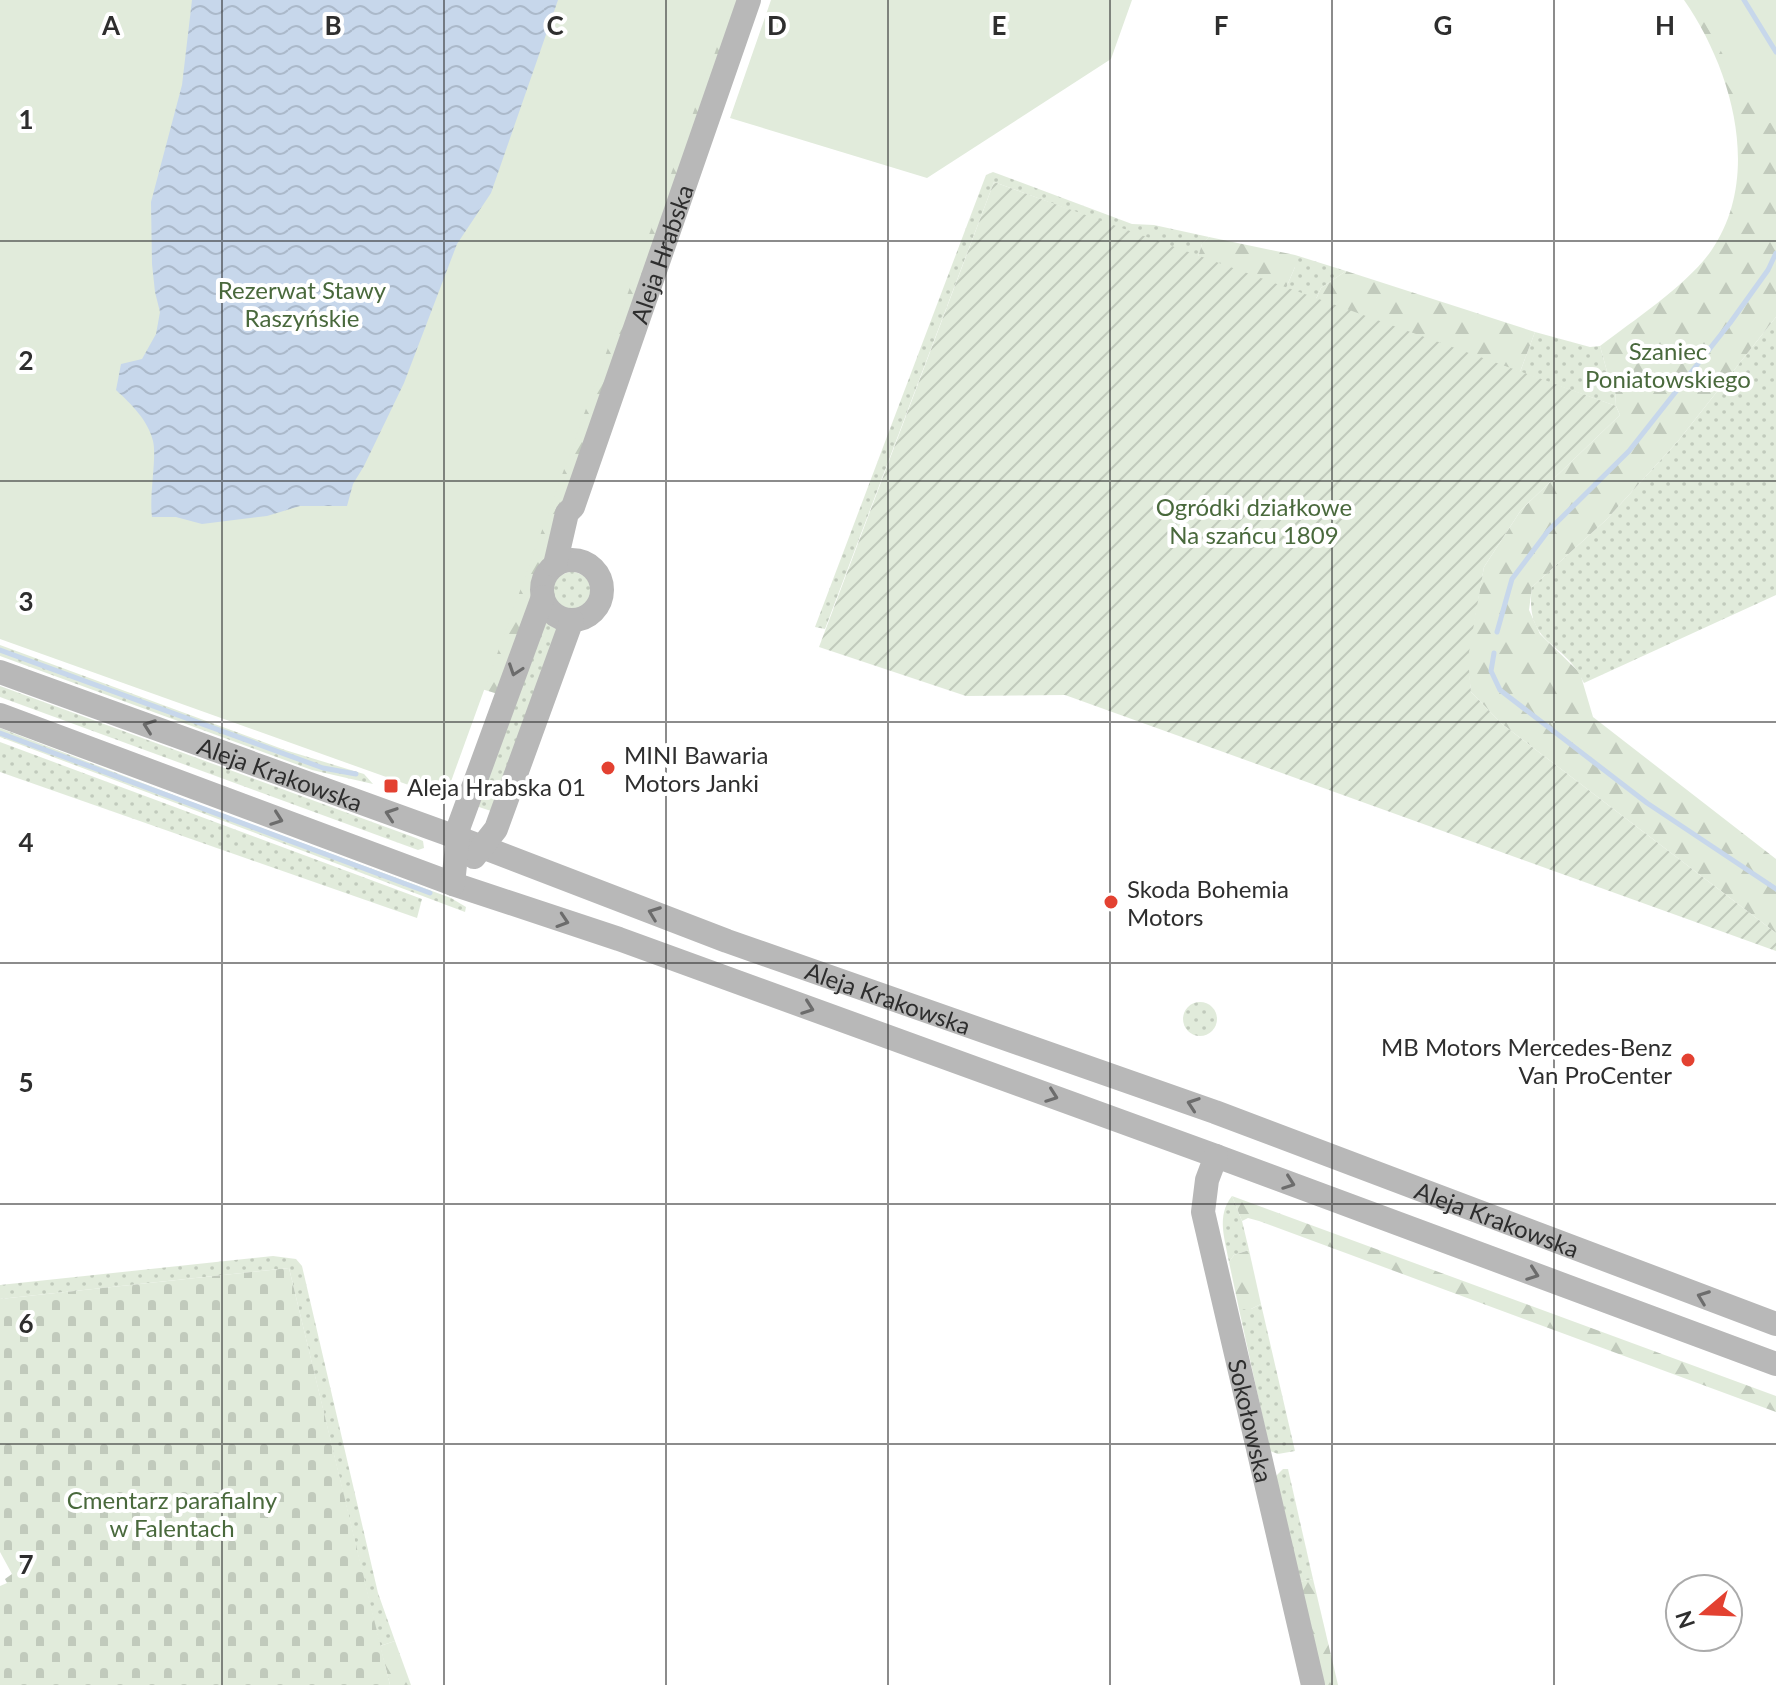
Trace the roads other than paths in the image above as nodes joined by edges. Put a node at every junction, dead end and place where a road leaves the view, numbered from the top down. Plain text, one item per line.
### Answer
1 (749, 0) edge
2 (573, 507) junction
3 (585, 562) junction
4 (555, 565) junction
5 (543, 597) junction
6 (572, 620) junction
7 (0, 672) edge
8 (0, 715) edge
9 (456, 837) junction
10 (481, 847) junction
11 (531, 867) junction
12 (453, 884) junction
13 (489, 896) junction
14 (1216, 1156) junction
15 (1776, 1324) edge
16 (1776, 1364) edge
17 (1313, 1685) edge

1 - 2 main road, Aleja Hrabska
2 - 3 main road, Aleja Hrabska
2 - 4 main road, Aleja Hrabska
3 - 4 main road
3 - 6 main road
4 - 5 main road
5 - 6 main road
5 -> 9 main road
6 - 10 main road
9 -> 7 main road, Aleja Krakowska
8 -> 12 main road, Aleja Krakowska
9 - 10 main road, Aleja Krakowska
9 - 12 main road
10 - 11 main road, Aleja Krakowska
10 - 12 main road
11 - 13 main road
15 -> 11 main road, Aleja Krakowska
12 - 13 main road, Aleja Krakowska
13 -> 14 main road, Aleja Krakowska
14 -> 16 main road, Aleja Krakowska
14 - 17 main road, Sokołowska

